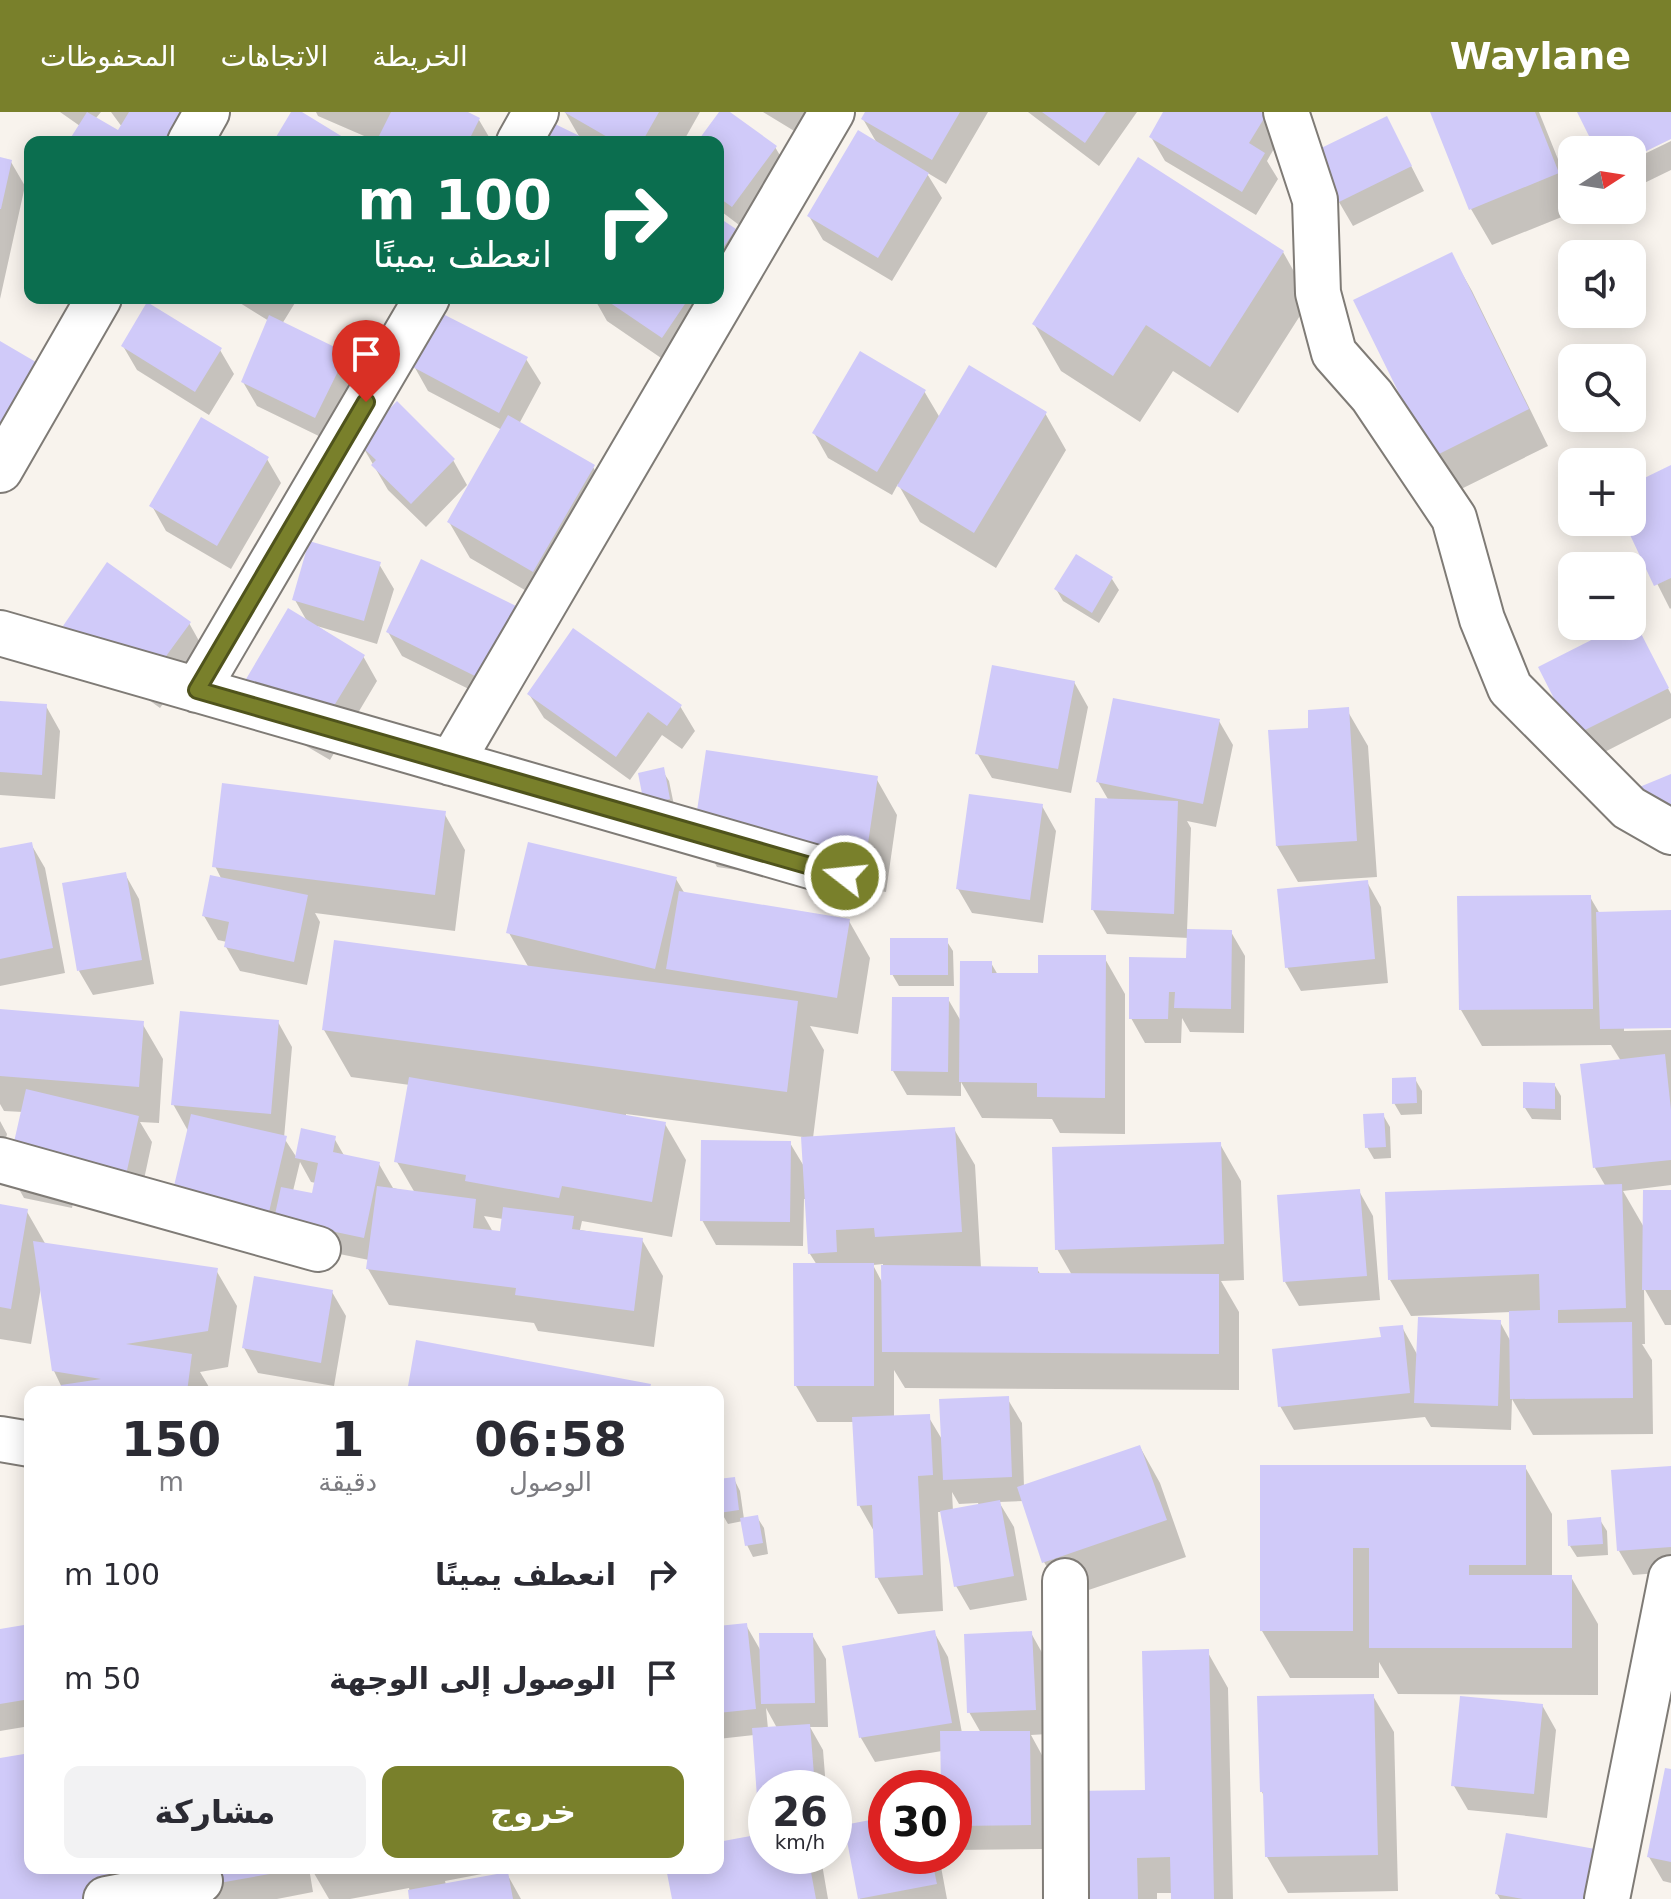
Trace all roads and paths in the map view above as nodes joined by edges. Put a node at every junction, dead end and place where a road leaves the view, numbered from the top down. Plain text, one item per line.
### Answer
1 (207, 112) edge
2 (536, 112) edge
3 (832, 112) edge
4 (1286, 112) edge
5 (193, 136) edge
6 (522, 136) edge
7 (724, 297) edge
8 (96, 304) edge
9 (423, 304) edge
10 (720, 304) edge
11 (0, 470) edge
12 (0, 633) edge
13 (197, 690) junction
14 (451, 763) junction
15 (1671, 832) edge
16 (845, 876) dead end
17 (0, 1160) edge
18 (318, 1249) dead end
19 (0, 1439) edge
20 (24, 1443) edge
21 (1671, 1578) edge
22 (1065, 1581) dead end
23 (1658, 1711) edge
24 (200, 1881) dead end
25 (106, 1899) edge
26 (1066, 1899) edge
27 (1607, 1899) edge

1 - 5 street
2 - 6 street
3 - 7 street
4 - 15 street
8 - 11 street
9 - 13 street
10 - 14 street
12 - 13 street
13 - 14 street
14 - 16 street
17 - 18 street
19 - 20 street
21 - 23 street
22 - 26 street
23 - 27 street
24 - 25 street

